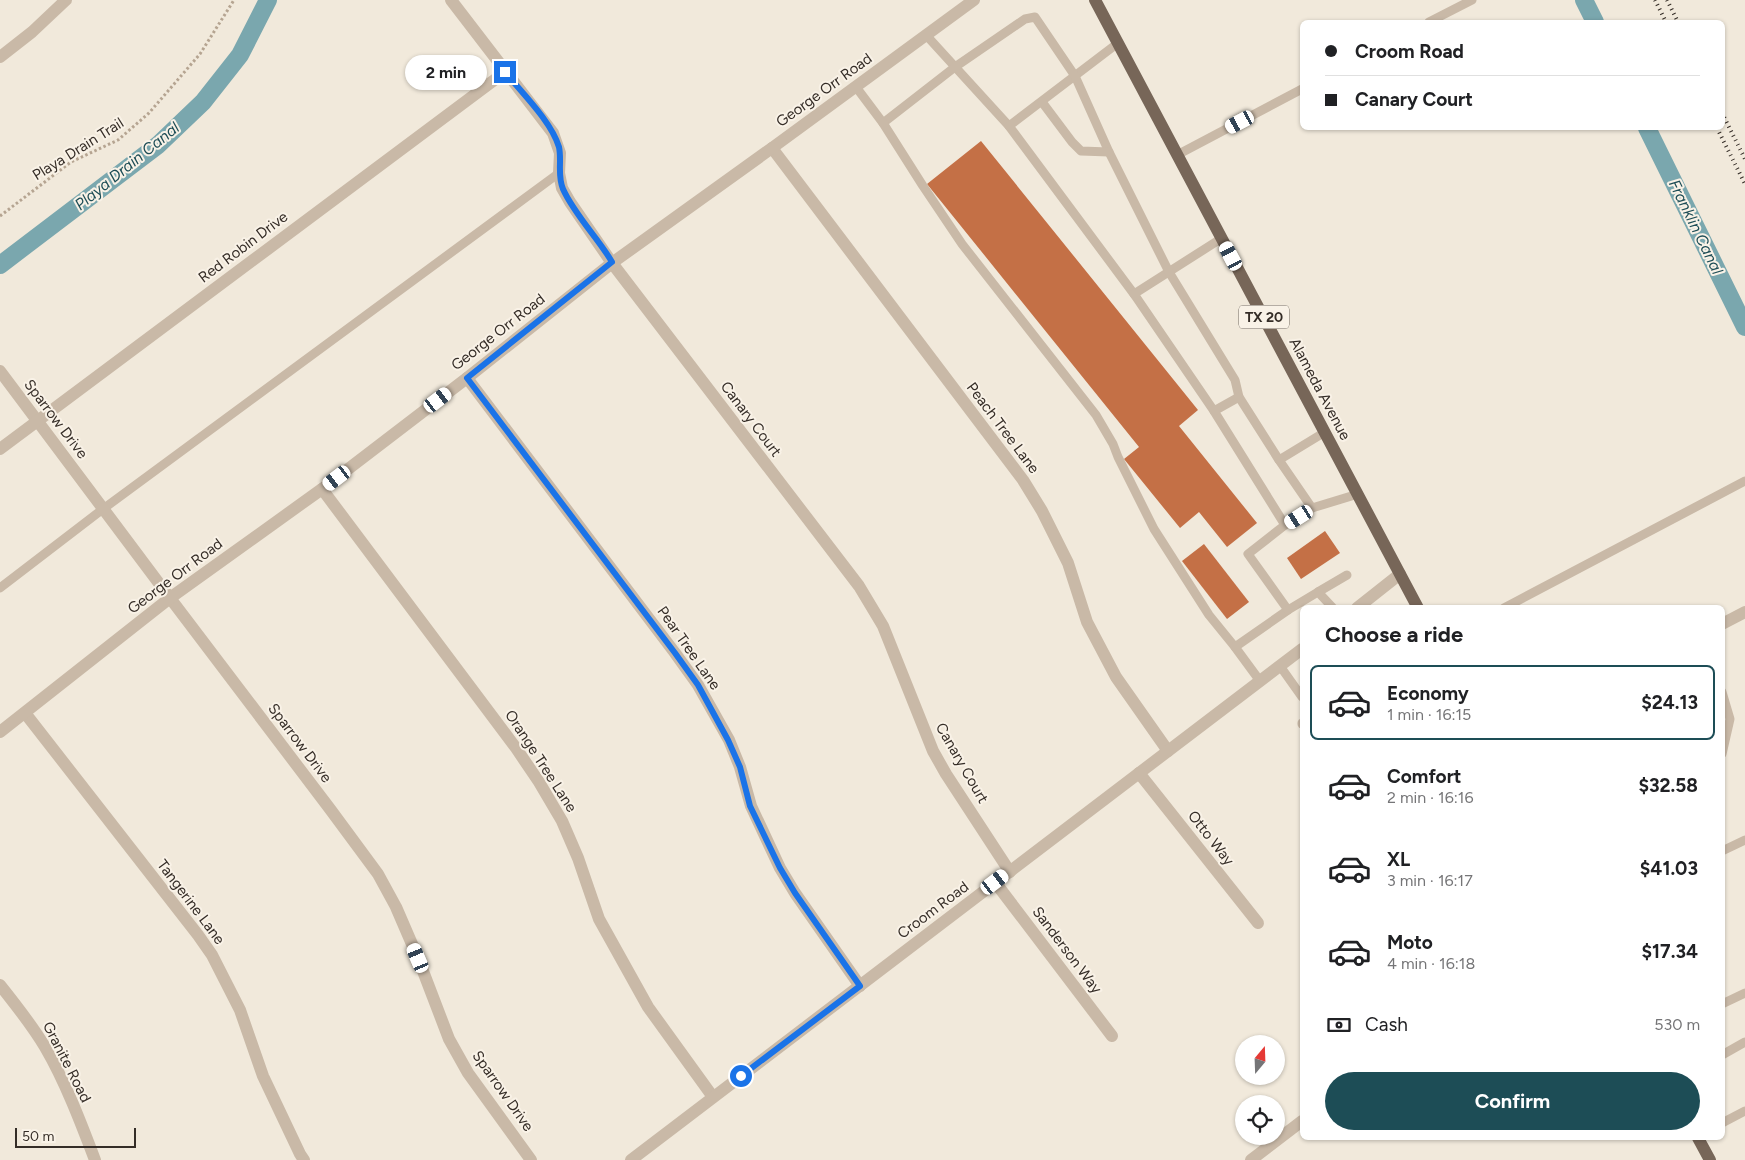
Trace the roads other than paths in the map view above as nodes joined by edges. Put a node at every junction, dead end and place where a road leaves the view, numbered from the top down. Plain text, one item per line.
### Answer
1 (66, 0) edge
2 (451, 0) edge
3 (974, 0) edge
4 (1472, 0) edge
5 (1098, 1) edge
6 (1433, 20) edge
7 (926, 35) junction
8 (1118, 43) junction
9 (0, 57) edge
10 (954, 67) junction
11 (505, 72) junction
12 (1075, 76) junction
13 (856, 87) junction
14 (1300, 90) edge
15 (1042, 102) junction
16 (883, 123) junction
17 (1009, 126) junction
18 (772, 148) junction
19 (1109, 152) junction
20 (1178, 155) junction
21 (559, 173) junction
22 (1222, 238) junction
23 (612, 262) junction
24 (1169, 272) junction
25 (1134, 294) junction
26 (0, 371) edge
27 (467, 378) junction
28 (1239, 397) junction
29 (1214, 412) junction
30 (37, 421) junction
31 (1325, 432) junction
32 (0, 449) edge
33 (1279, 460) junction
34 (1745, 481) edge
35 (322, 489) junction
36 (1358, 494) junction
37 (1312, 508) junction
38 (103, 509) junction
39 (1285, 525) junction
40 (1400, 574) junction
41 (1347, 575) dead end
42 (0, 588) edge
43 (1318, 592) junction
44 (170, 598) junction
45 (1330, 605) edge
46 (1361, 605) edge
47 (1416, 605) edge
48 (1510, 605) edge
49 (1288, 610) junction
50 (1745, 612) edge
51 (1725, 622) edge
52 (1235, 647) junction
53 (1300, 651) edge
54 (1280, 666) junction
55 (1260, 681) junction
56 (1300, 694) edge
57 (1725, 702) edge
58 (25, 714) junction
59 (0, 732) edge
60 (1725, 741) edge
61 (1168, 751) junction
62 (1139, 773) junction
63 (1745, 840) edge
64 (1725, 850) edge
65 (1010, 872) junction
66 (995, 882) junction
67 (1258, 923) dead end
68 (0, 985) edge
69 (860, 986) junction
70 (1745, 993) edge
71 (1725, 1003) edge
72 (1112, 1036) dead end
73 (1745, 1042) edge
74 (1725, 1053) edge
75 (713, 1097) junction
76 (1745, 1111) edge
77 (1725, 1121) edge
78 (1300, 1123) edge
79 (1699, 1140) edge
80 (95, 1160) edge
81 (304, 1160) edge
82 (531, 1160) edge
83 (631, 1160) edge
84 (1251, 1160) edge
85 (1710, 1160) edge

1 - 9 street
2 - 11 street, Canary Court
3 - 7 street, George Orr Road
4 - 6 lane
5 - 8 main road, Alameda Avenue / TX 20
7 - 10 lane
7 - 13 street, George Orr Road
8 - 12 lane
8 - 20 main road, Alameda Avenue / TX 20
10 - 12 lane
10 - 16 lane
10 - 17 lane
11 - 21 street, Canary Court
11 - 30 street, Red Robin Drive
12 - 15 lane
12 - 19 lane
13 - 16 lane
13 - 18 street, George Orr Road
14 - 20 lane
15 - 17 lane
15 - 19 lane
16 - 52 lane
17 - 25 lane
18 - 23 street, George Orr Road
18 - 61 street, Peach Tree Lane
19 - 24 lane
20 - 22 main road, Alameda Avenue / TX 20
21 - 23 street, Canary Court
21 - 38 lane
22 - 24 lane
22 - 31 main road, Alameda Avenue / TX 20
23 - 27 street, George Orr Road
23 - 65 street, Canary Court
24 - 25 lane
24 - 28 lane
25 - 29 lane
26 - 30 street, Sparrow Drive
27 - 35 street, George Orr Road
27 - 69 street, Pear Tree Lane
28 - 29 lane
28 - 33 lane
29 - 39 lane
30 - 32 street, Red Robin Drive
30 - 38 street, Sparrow Drive
31 - 33 lane
31 - 36 main road, Alameda Avenue / TX 20
33 - 37 lane
34 - 48 lane
35 - 44 street, George Orr Road
35 - 75 street, Orange Tree Lane
36 - 37 lane
36 - 40 main road, Alameda Avenue / TX 20
37 - 39 lane
38 - 42 lane
38 - 44 street, Sparrow Drive
39 - 49 lane
40 - 46 street
40 - 47 main road, Alameda Avenue / TX 20
41 - 43 lane
43 - 45 lane
43 - 49 lane
44 - 58 street, George Orr Road
44 - 82 street, Sparrow Drive
49 - 52 lane
50 - 51 street
52 - 55 lane
53 - 54 street, Croom Road
54 - 55 street, Croom Road
54 - 56 lane
55 - 61 street, Croom Road
57 - 60 lane
58 - 59 street, George Orr Road
58 - 81 street, Tangerine Lane
61 - 62 street, Croom Road
62 - 65 street, Croom Road
62 - 67 street, Otto Way
63 - 64 lane
65 - 66 street, Croom Road
66 - 69 street, Croom Road
66 - 72 street, Sanderson Way
68 - 80 street, Granite Road
69 - 75 street, Croom Road
70 - 71 lane
73 - 74 lane
75 - 83 street, Croom Road
76 - 77 lane
78 - 84 street
79 - 85 main road

